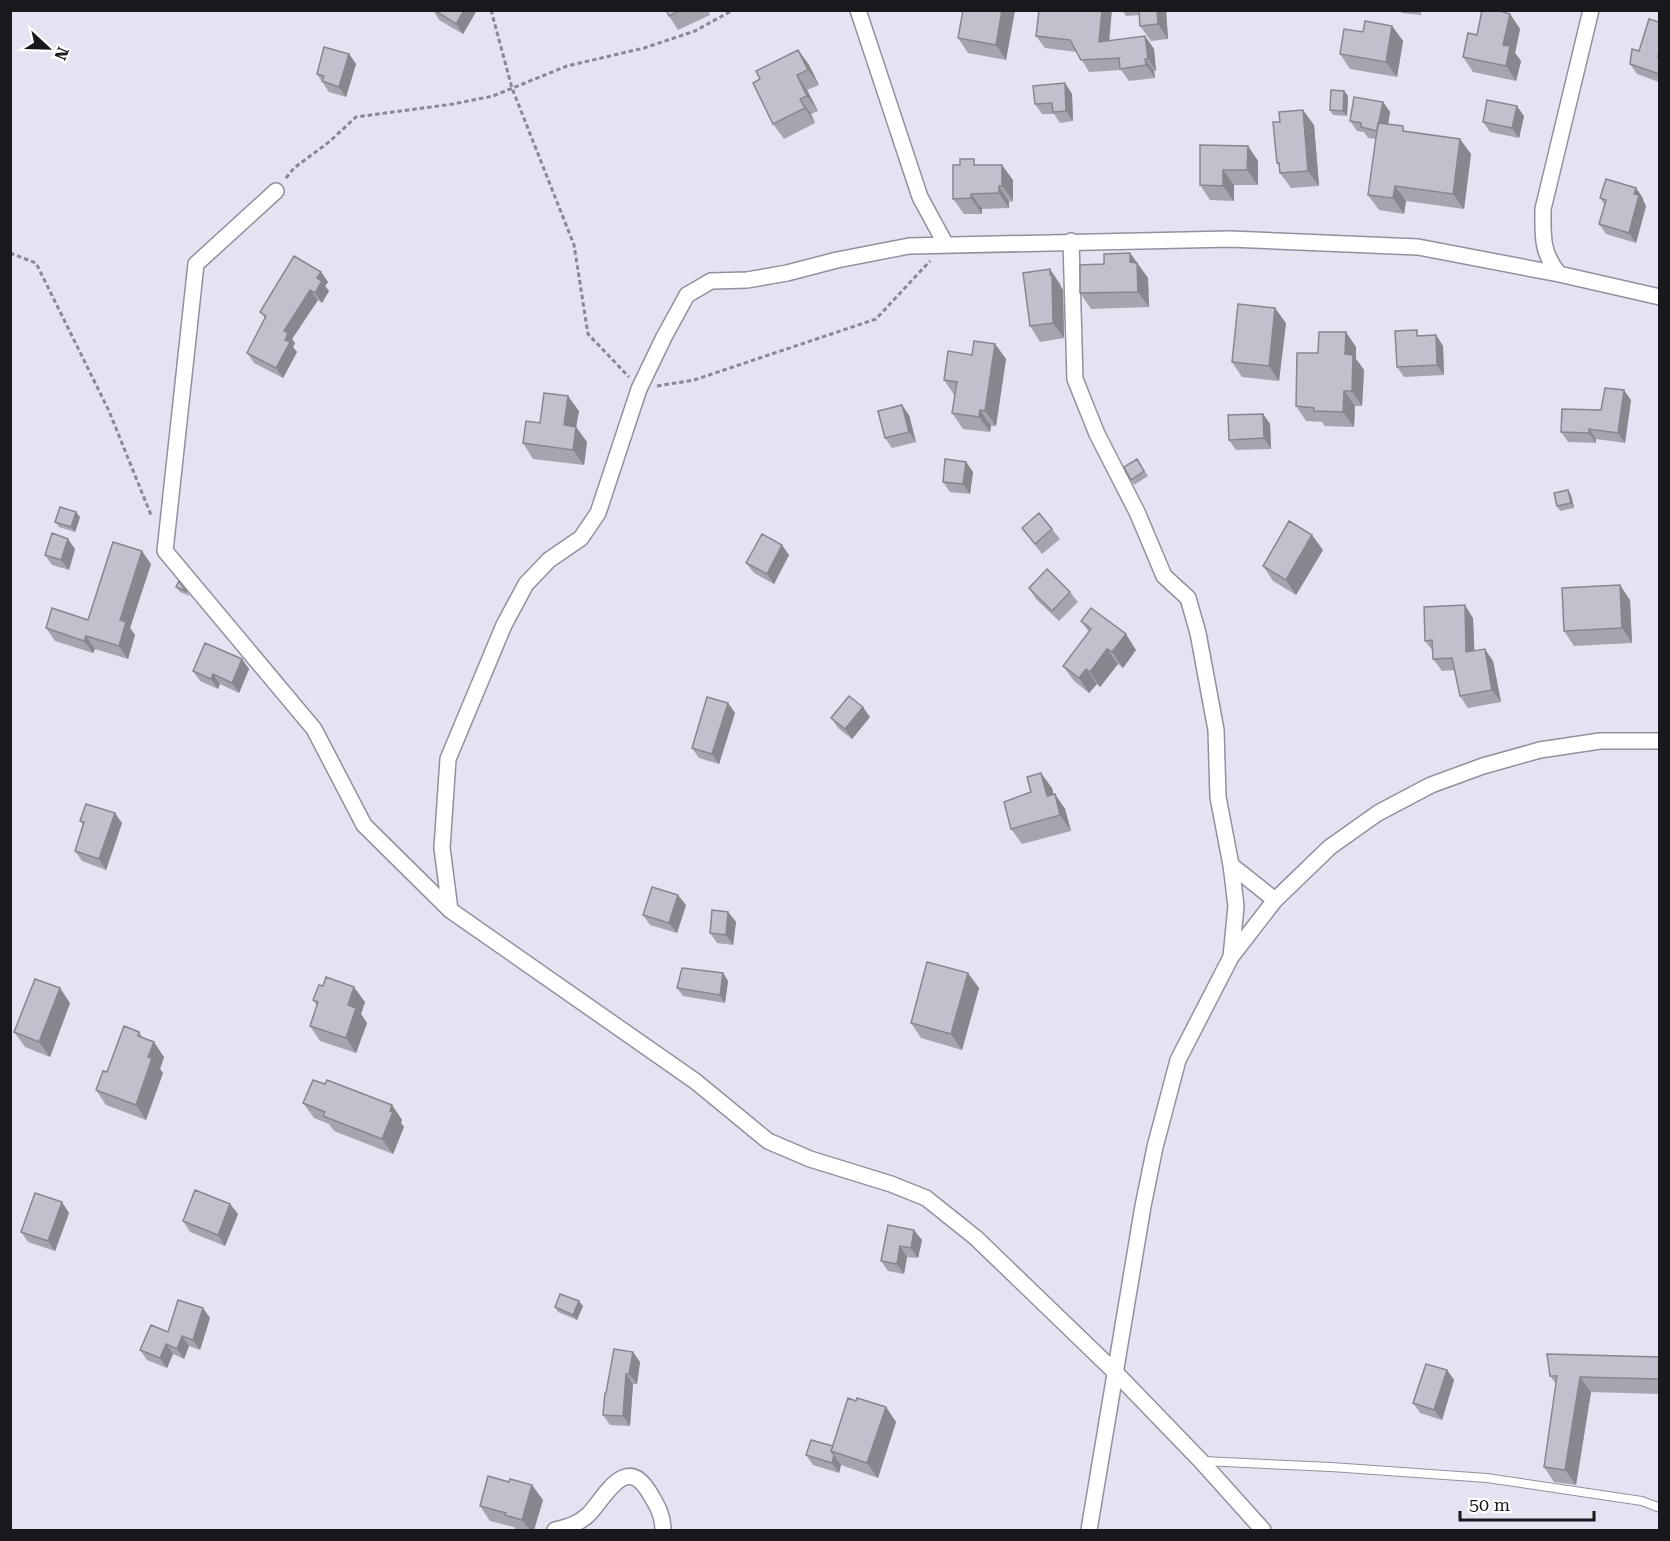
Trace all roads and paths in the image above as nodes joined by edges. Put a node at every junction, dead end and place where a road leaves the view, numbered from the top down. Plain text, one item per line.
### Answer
1 (491, 10) edge
2 (733, 10) edge
3 (858, 10) edge
4 (1591, 10) edge
5 (512, 88) junction
6 (276, 191) joint
7 (1071, 242) junction
8 (946, 245) junction
9 (10, 253) edge
10 (1559, 274) junction
11 (1659, 297) edge
12 (639, 389) junction
13 (152, 518) dead end
14 (1659, 741) edge
15 (1231, 865) junction
16 (1275, 900) junction
17 (450, 910) junction
18 (1231, 957) junction
19 (1116, 1373) junction
20 (1201, 1461) junction
21 (1659, 1508) edge
22 (555, 1530) edge
23 (663, 1530) edge
24 (1089, 1530) edge
25 (1263, 1530) edge

1 - 5 path
2 - 5 path
3 - 8 street
4 - 10 street
5 - 6 path
5 - 12 path
6 - 17 street
7 - 8 street
7 - 10 street
7 - 15 street
8 - 12 path
8 - 12 street
9 - 13 path
10 - 11 street
12 - 17 street
14 - 16 street
15 - 16 street
15 - 18 street
16 - 18 street
17 - 19 street
18 - 19 street
19 - 20 street
19 - 24 street
20 - 21 lane
20 - 25 street
22 - 23 street

